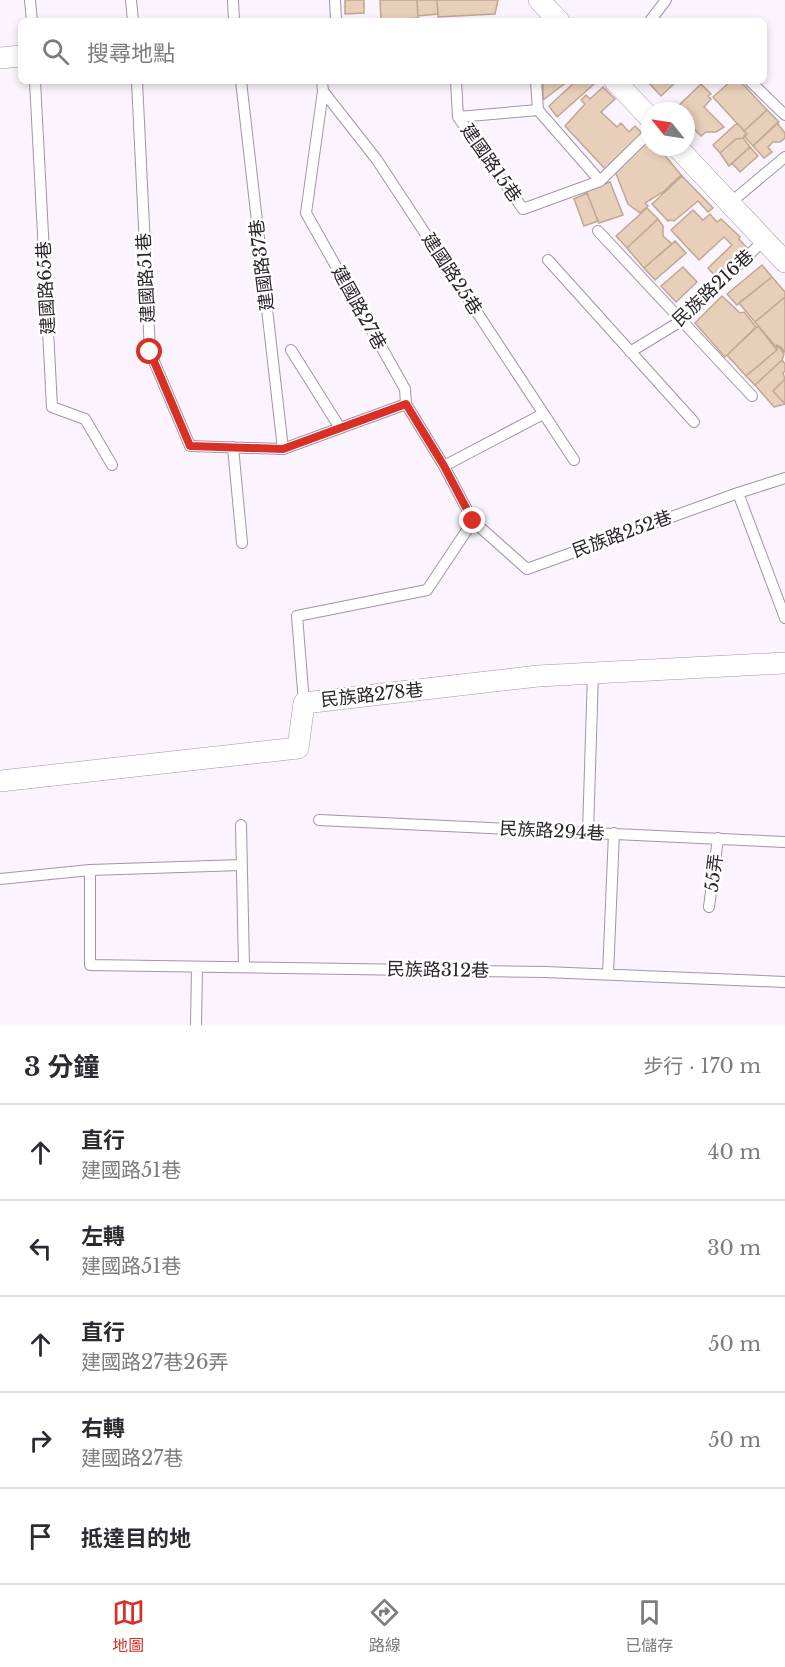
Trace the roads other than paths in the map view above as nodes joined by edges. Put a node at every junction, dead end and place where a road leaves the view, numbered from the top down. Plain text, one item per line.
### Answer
1 (30, 0) edge
2 (131, 0) edge
3 (233, 0) edge
4 (335, 0) edge
5 (539, 0) edge
6 (666, 0) edge
7 (32, 18) edge
8 (133, 18) edge
9 (234, 18) edge
10 (336, 18) edge
11 (556, 18) edge
12 (655, 18) edge
13 (18, 56) edge
14 (0, 58) edge
15 (35, 84) edge
16 (136, 84) edge
17 (241, 84) edge
18 (456, 84) edge
19 (536, 84) edge
20 (618, 84) edge
21 (753, 84) edge
22 (322, 86) edge
23 (641, 108) edge
24 (538, 110) junction
25 (785, 115) edge
26 (458, 117) junction
27 (641, 141) edge
28 (686, 156) edge
29 (785, 157) edge
30 (600, 181) junction
31 (730, 203) junction
32 (597, 231) dead end
33 (764, 240) junction
34 (548, 260) dead end
35 (785, 262) edge
36 (681, 321) junction
37 (291, 350) dead end
38 (630, 352) junction
39 (752, 396) dead end
40 (406, 404) junction
41 (543, 414) junction
42 (694, 422) dead end
43 (340, 428) junction
44 (233, 447) junction
45 (283, 449) junction
46 (574, 460) dead end
47 (112, 465) dead end
48 (444, 466) junction
49 (785, 478) edge
50 (738, 493) junction
51 (473, 521) junction
52 (242, 543) dead end
53 (785, 618) edge
54 (785, 663) edge
55 (593, 674) junction
56 (304, 703) junction
57 (0, 781) edge
58 (320, 820) dead end
59 (241, 825) dead end
60 (588, 832) junction
61 (614, 833) junction
62 (718, 838) junction
63 (785, 842) edge
64 (241, 865) junction
65 (90, 870) junction
66 (0, 879) edge
67 (710, 907) dead end
68 (197, 967) junction
69 (244, 967) junction
70 (608, 974) junction
71 (785, 982) edge
72 (196, 1025) edge

1 - 7 lane
2 - 8 lane
3 - 9 lane
4 - 10 lane
5 - 11 street
6 - 12 lane
13 - 14 street
15 - 47 lane, 建國路65巷
16 - 44 lane, 建國路51巷
17 - 45 lane, 建國路37巷
18 - 26 lane, 建國路15巷
19 - 24 lane
20 - 23 street
21 - 25 lane
22 - 40 lane, 建國路27巷
22 - 41 lane, 建國路25巷
24 - 26 lane
24 - 30 lane
26 - 30 lane, 建國路15巷
27 - 30 lane
28 - 31 street
29 - 31 lane
31 - 33 street
32 - 36 lane
33 - 35 street
33 - 36 lane, 民族路216巷
34 - 38 lane
36 - 38 lane, 民族路216巷
36 - 39 lane
37 - 43 lane
38 - 42 lane
40 - 43 lane
40 - 48 lane, 建國路27巷
41 - 46 lane, 建國路25巷
41 - 48 lane
43 - 45 lane
44 - 45 lane, 建國路51巷
44 - 52 lane
48 - 51 lane, 建國路27巷
49 - 50 lane, 民族路252巷
50 - 51 lane, 民族路252巷
50 - 53 lane
51 - 56 lane
54 - 55 street, 民族路278巷
55 - 56 street, 民族路278巷
55 - 60 lane
56 - 57 street, 民族路278巷
58 - 60 lane, 民族路294巷
59 - 64 lane
60 - 61 lane, 民族路294巷
61 - 62 lane, 民族路294巷
61 - 70 lane
62 - 63 lane, 民族路294巷
62 - 67 lane, 55弄
64 - 65 lane
64 - 69 lane
65 - 66 lane
65 - 68 lane, 民族路312巷
68 - 69 lane, 民族路312巷
68 - 72 lane
69 - 70 lane, 民族路312巷
70 - 71 lane, 民族路312巷

